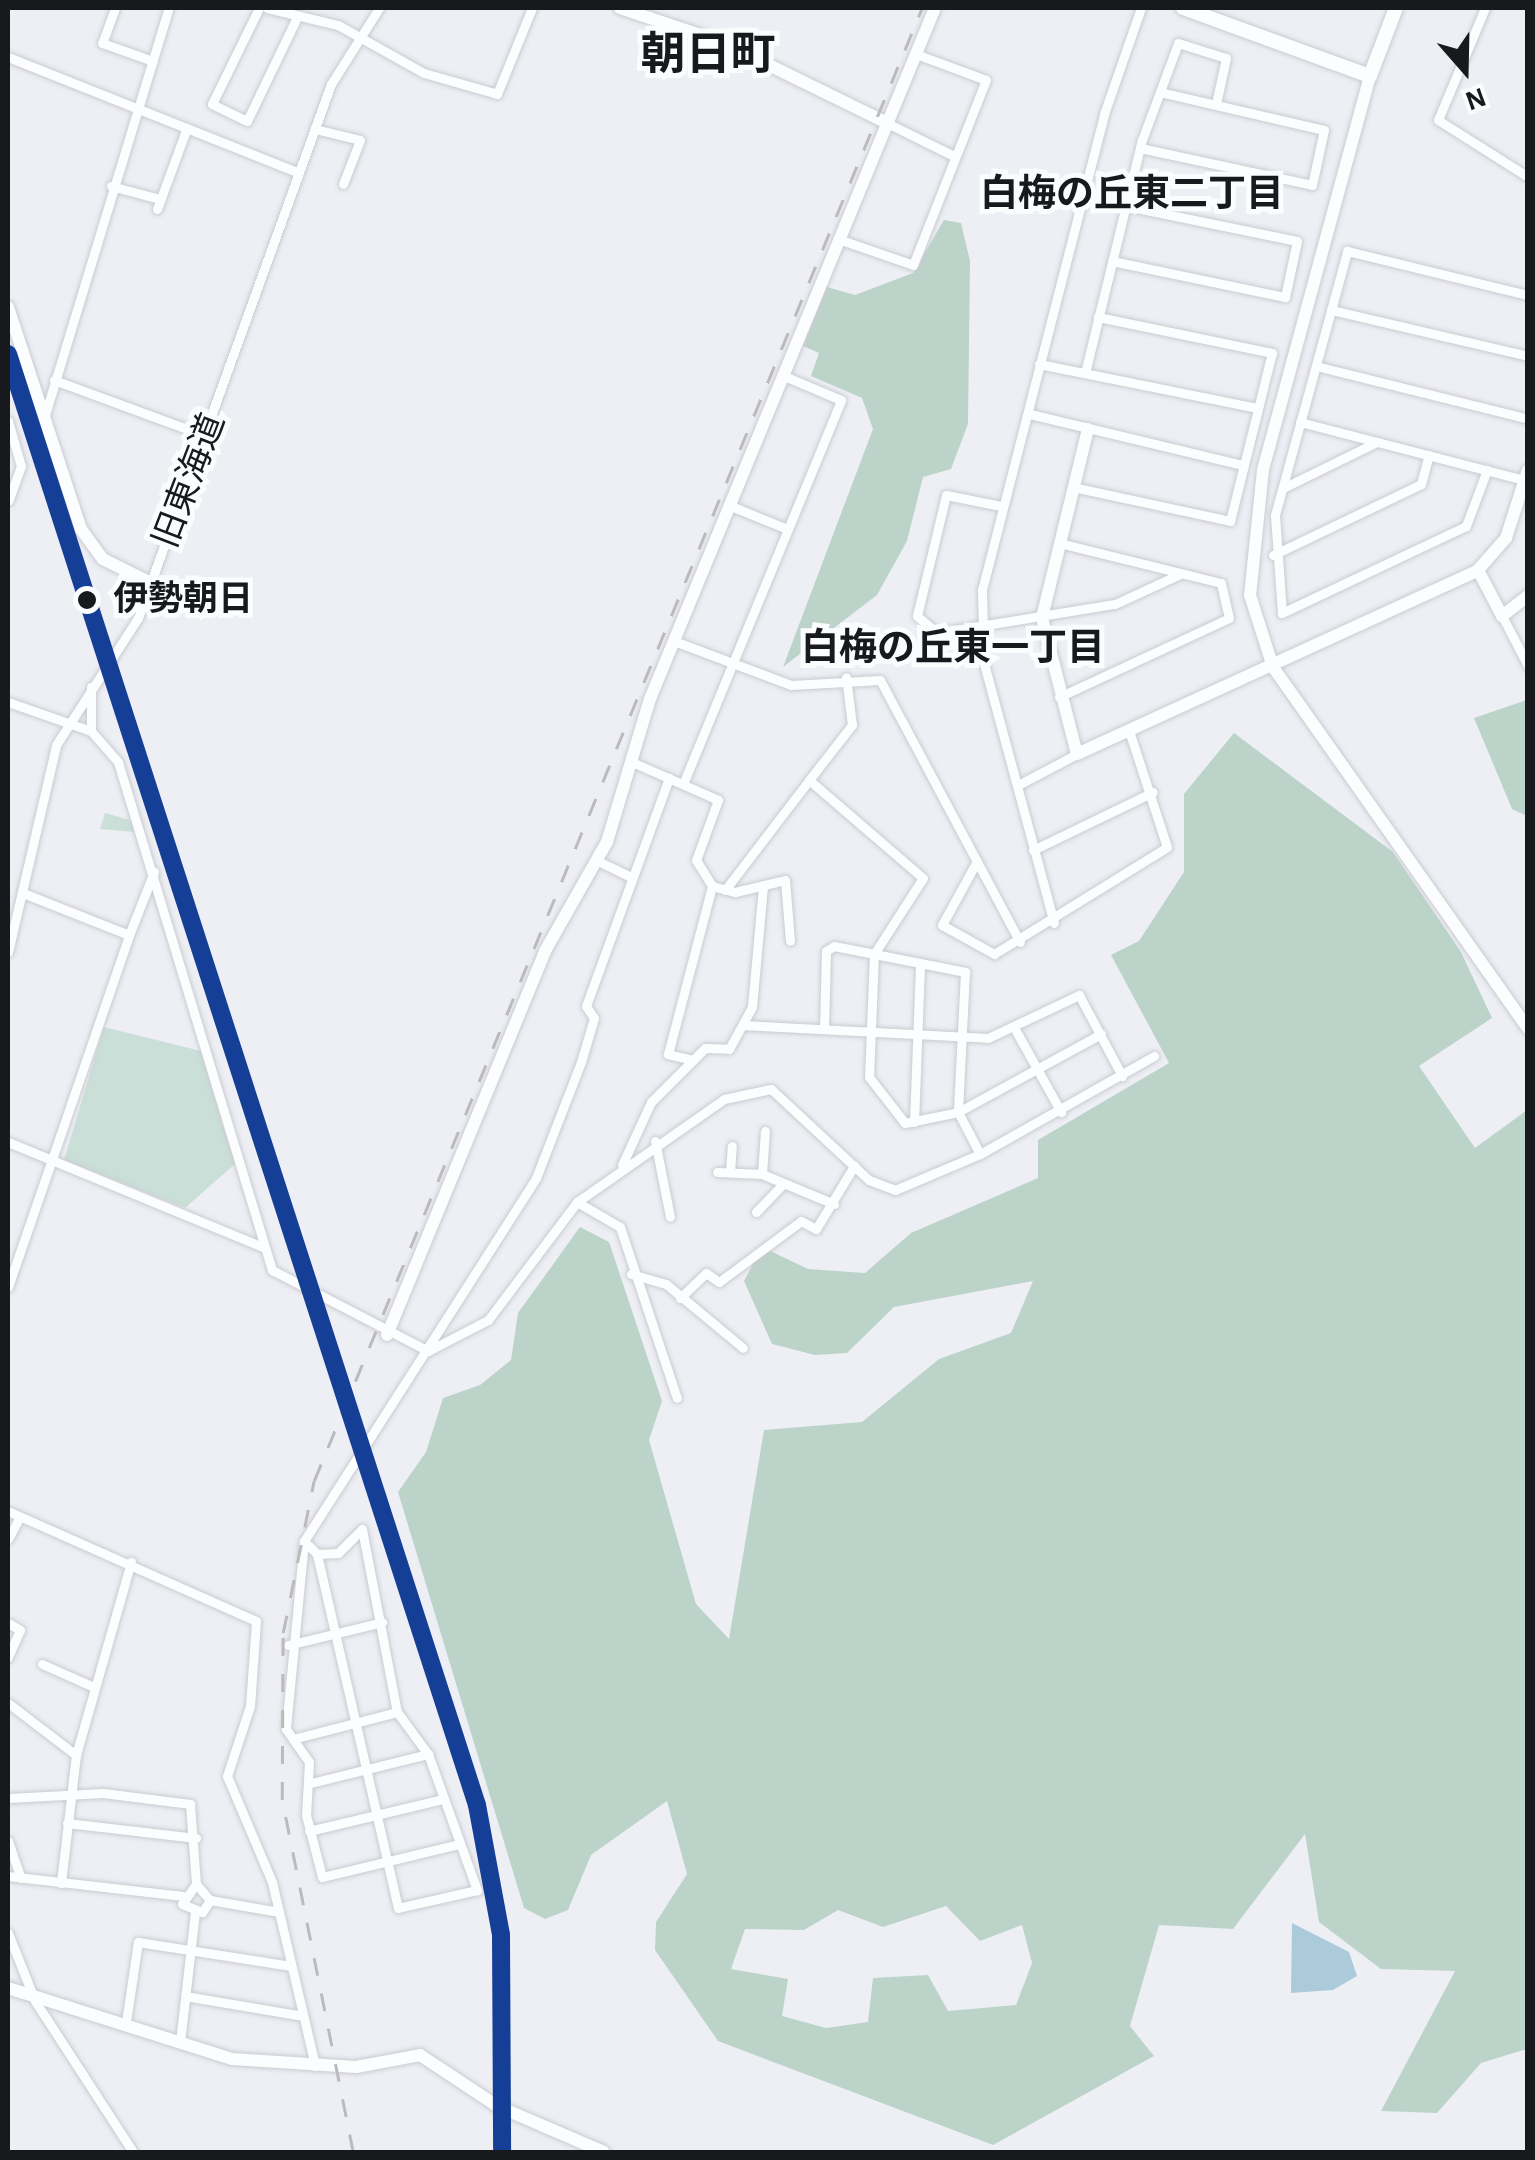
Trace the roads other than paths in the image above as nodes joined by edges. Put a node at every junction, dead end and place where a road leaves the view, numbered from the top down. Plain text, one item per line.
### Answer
1 (115, 8) edge
2 (169, 8) edge
3 (258, 8) edge
4 (267, 8) edge
5 (379, 8) edge
6 (532, 8) edge
7 (620, 8) edge
8 (935, 8) edge
9 (1142, 8) edge
10 (1183, 8) edge
11 (1396, 8) edge
12 (1485, 8) edge
13 (296, 19) junction
14 (358, 39) junction
15 (916, 54) junction
16 (8, 57) edge
17 (153, 61) junction
18 (1370, 76) junction
19 (1160, 92) junction
20 (1216, 104) junction
21 (141, 109) junction
22 (887, 122) junction
23 (315, 129) junction
24 (185, 133) junction
25 (1140, 148) junction
26 (954, 156) junction
27 (299, 174) junction
28 (1528, 177) edge
29 (343, 184) dead end
30 (111, 186) junction
31 (1126, 206) junction
32 (841, 240) junction
33 (1112, 261) junction
34 (1528, 295) edge
35 (8, 306) edge
36 (1331, 310) junction
37 (1098, 317) junction
38 (1528, 356) edge
39 (1039, 364) junction
40 (1316, 366) junction
41 (1085, 373) junction
42 (784, 376) junction
43 (54, 380) junction
44 (1258, 408) junction
45 (1030, 414) junction
46 (1528, 419) edge
47 (44, 420) junction
48 (8, 421) edge
49 (1300, 422) junction
50 (1088, 429) junction
51 (209, 438) junction
52 (1377, 442) junction
53 (1429, 455) junction
54 (1242, 465) junction
55 (1487, 470) junction
56 (1526, 475) edge
57 (1072, 488) junction
58 (1282, 488) junction
59 (8, 501) edge
60 (730, 506) junction
61 (1001, 506) junction
62 (787, 529) junction
63 (1059, 543) junction
64 (1274, 555) junction
65 (1478, 570) junction
66 (1180, 574) junction
67 (151, 582) junction
68 (1528, 596) edge
69 (1502, 616) junction
70 (1042, 618) junction
71 (980, 629) junction
72 (674, 641) junction
73 (732, 665) junction
74 (1528, 666) edge
75 (1273, 667) junction
76 (846, 677) junction
77 (92, 687) junction
78 (1056, 698) junction
79 (8, 702) edge
80 (66, 722) junction
81 (90, 731) junction
82 (1130, 734) junction
83 (1078, 754) junction
84 (632, 762) junction
85 (669, 778) junction
86 (809, 780) junction
87 (683, 784) junction
88 (1018, 785) junction
89 (1153, 792) junction
90 (1033, 850) junction
91 (596, 860) junction
92 (978, 862) junction
93 (155, 870) junction
94 (631, 877) junction
95 (712, 886) junction
96 (763, 886) junction
97 (725, 890) junction
98 (23, 893) junction
99 (1054, 924) junction
100 (129, 935) junction
101 (790, 941) dead end
102 (1020, 942) junction
103 (8, 952) edge
104 (874, 954) junction
105 (920, 964) junction
106 (1082, 987) dead end
107 (1070, 1001) junction
108 (742, 1025) junction
109 (1528, 1028) edge
110 (824, 1030) junction
111 (871, 1031) junction
112 (1016, 1031) junction
113 (919, 1034) junction
114 (1101, 1034) junction
115 (965, 1036) junction
116 (1154, 1056) dead end
117 (693, 1060) junction
118 (1038, 1070) junction
119 (1122, 1076) junction
120 (958, 1112) junction
121 (1061, 1112) junction
122 (914, 1122) junction
123 (765, 1131) dead end
124 (655, 1141) junction
125 (8, 1142) edge
126 (732, 1146) dead end
127 (980, 1154) junction
128 (54, 1160) junction
129 (854, 1166) junction
130 (620, 1167) junction
131 (717, 1172) dead end
132 (730, 1172) junction
133 (762, 1174) junction
134 (784, 1183) junction
135 (577, 1202) junction
136 (834, 1204) junction
137 (756, 1212) dead end
138 (670, 1217) dead end
139 (263, 1246) junction
140 (632, 1274) junction
141 (8, 1287) edge
142 (680, 1298) junction
143 (388, 1335) junction
144 (743, 1348) dead end
145 (428, 1351) junction
146 (678, 1398) dead end
147 (8, 1511) edge
148 (19, 1518) junction
149 (8, 1539) edge
150 (304, 1541) junction
151 (317, 1554) junction
152 (131, 1562) junction
153 (382, 1622) junction
154 (8, 1623) edge
155 (333, 1632) junction
156 (288, 1644) junction
157 (8, 1656) edge
158 (42, 1664) dead end
159 (94, 1686) junction
160 (8, 1703) edge
161 (397, 1712) junction
162 (353, 1724) junction
163 (292, 1739) junction
164 (428, 1754) junction
165 (76, 1756) junction
166 (364, 1770) junction
167 (311, 1782) junction
168 (69, 1792) junction
169 (8, 1798) edge
170 (439, 1800) junction
171 (376, 1815) junction
172 (66, 1823) junction
173 (309, 1830) junction
174 (196, 1838) junction
175 (8, 1842) edge
176 (456, 1845) junction
177 (387, 1861) junction
178 (8, 1876) edge
179 (21, 1878) junction
180 (61, 1883) junction
181 (196, 1884) junction
182 (183, 1896) junction
183 (210, 1900) junction
184 (196, 1912) junction
185 (279, 1912) junction
186 (8, 1933) edge
187 (191, 1948) junction
188 (291, 1966) junction
189 (8, 1988) edge
190 (31, 1990) junction
191 (185, 1996) junction
192 (304, 2016) junction
193 (126, 2022) junction
194 (180, 2042) junction
195 (315, 2066) junction
196 (559, 2134) junction
197 (133, 2152) edge
198 (560, 2152) edge
199 (604, 2152) edge

1 - 17 street
2 - 17 street
3 - 13 street
4 - 13 street
5 - 14 street, 旧東海道
6 - 14 street
7 - 22 street
8 - 15 street
9 - 39 street
10 - 18 main road
11 - 18 main road
12 - 28 street
13 - 14 street
14 - 23 street, 旧東海道
15 - 22 street
15 - 26 street
16 - 21 street
17 - 21 street
18 - 75 street
19 - 20 street
19 - 20 street
19 - 25 street
20 - 25 street
21 - 24 street
21 - 30 street
22 - 26 street
22 - 32 street
23 - 27 street, 旧東海道
23 - 29 street
24 - 27 street
24 - 30 street
25 - 31 street
26 - 32 street
27 - 51 street, 旧東海道
30 - 43 street
31 - 33 street
31 - 33 street
32 - 42 street
33 - 37 street
34 - 36 street
35 - 47 street
36 - 38 street
36 - 40 street
37 - 41 street
37 - 44 street
39 - 41 street
39 - 45 street
40 - 46 street
40 - 49 street
41 - 44 street
42 - 60 street
42 - 62 street
43 - 47 street
43 - 51 street
44 - 54 street
45 - 50 street
45 - 61 street
47 - 67 street
48 - 59 street
49 - 52 street
49 - 58 street
50 - 54 street
50 - 57 street
51 - 67 street, 旧東海道
52 - 53 street
52 - 58 street
53 - 55 street
53 - 64 street
54 - 57 street
55 - 56 street
55 - 64 street
56 - 65 street
57 - 63 street
58 - 64 street
60 - 62 street
60 - 72 street
61 - 71 street
61 - 71 street
62 - 73 street
63 - 66 street
63 - 70 street
65 - 69 street
65 - 75 street
66 - 70 street
66 - 78 street
67 - 77 street, 旧東海道
68 - 69 street
69 - 74 street
70 - 71 street
70 - 78 street
71 - 88 street
72 - 73 street
72 - 84 street
73 - 76 street
73 - 87 street
75 - 82 street
75 - 109 street
76 - 86 street
76 - 92 street
77 - 80 street, 旧東海道
77 - 81 street
78 - 83 street
79 - 80 street
80 - 81 street
80 - 98 street, 旧東海道
81 - 93 street
82 - 83 street
82 - 89 street
83 - 88 street
84 - 85 street
84 - 91 street
85 - 87 street
85 - 94 street
86 - 97 street
86 - 104 street
87 - 95 street
88 - 90 street
89 - 90 street
89 - 99 street
90 - 99 street
91 - 94 street
91 - 143 street
92 - 102 street
92 - 102 street
93 - 100 street
93 - 139 street
94 - 145 street
95 - 97 street
95 - 117 street
96 - 97 street
96 - 101 street
96 - 108 street
98 - 100 street
98 - 103 street, 旧東海道
99 - 102 street
100 - 128 street
104 - 105 street
104 - 110 street
104 - 111 street
105 - 113 street
105 - 115 street
106 - 107 street
107 - 112 street
107 - 114 street
108 - 110 street
108 - 117 street
110 - 111 street
111 - 113 street
111 - 122 street
112 - 115 street
112 - 118 street
113 - 115 street
113 - 122 street
114 - 118 street
114 - 119 street
115 - 120 street
116 - 119 street
117 - 130 street
118 - 120 street
118 - 121 street
119 - 121 street
120 - 122 street
120 - 127 street
121 - 127 street
123 - 133 street
124 - 129 street
124 - 130 street
124 - 138 street
125 - 128 street
126 - 132 street
127 - 129 street
128 - 139 street
128 - 141 street
129 - 136 street
130 - 135 street
131 - 132 street
132 - 133 street
133 - 134 street
134 - 136 street
134 - 137 street
135 - 140 street
135 - 145 street
136 - 142 street
139 - 143 street
140 - 142 street
140 - 146 street
142 - 144 street
143 - 145 street
145 - 150 street
147 - 148 street
148 - 149 street
148 - 152 street
150 - 151 street
150 - 156 street
151 - 153 street
151 - 155 street
152 - 159 street
152 - 185 street
153 - 155 street
153 - 161 street
154 - 157 street
155 - 156 street
155 - 162 street
156 - 163 street
158 - 159 street
159 - 165 street
160 - 165 street
161 - 162 street
161 - 164 street
162 - 163 street
162 - 166 street
163 - 167 street
164 - 166 street
164 - 170 street
165 - 168 street
166 - 167 street
166 - 171 street
167 - 173 street
168 - 169 street
168 - 172 street
168 - 174 street
170 - 171 street
170 - 176 street
171 - 173 street
171 - 177 street
172 - 174 street
172 - 180 street
173 - 177 street
174 - 181 street
175 - 179 street
176 - 177 street
176 - 177 street
178 - 179 street
179 - 180 street
180 - 182 street
181 - 182 street
181 - 183 street
182 - 184 street
183 - 184 street
183 - 185 street
184 - 187 street
185 - 188 street
186 - 190 street
187 - 188 street
187 - 191 street
187 - 193 street
188 - 192 street
189 - 190 street
190 - 193 street
190 - 197 street
191 - 192 street
191 - 194 street
192 - 195 street
193 - 194 street
194 - 195 street
195 - 196 street
196 - 198 street
196 - 199 street

